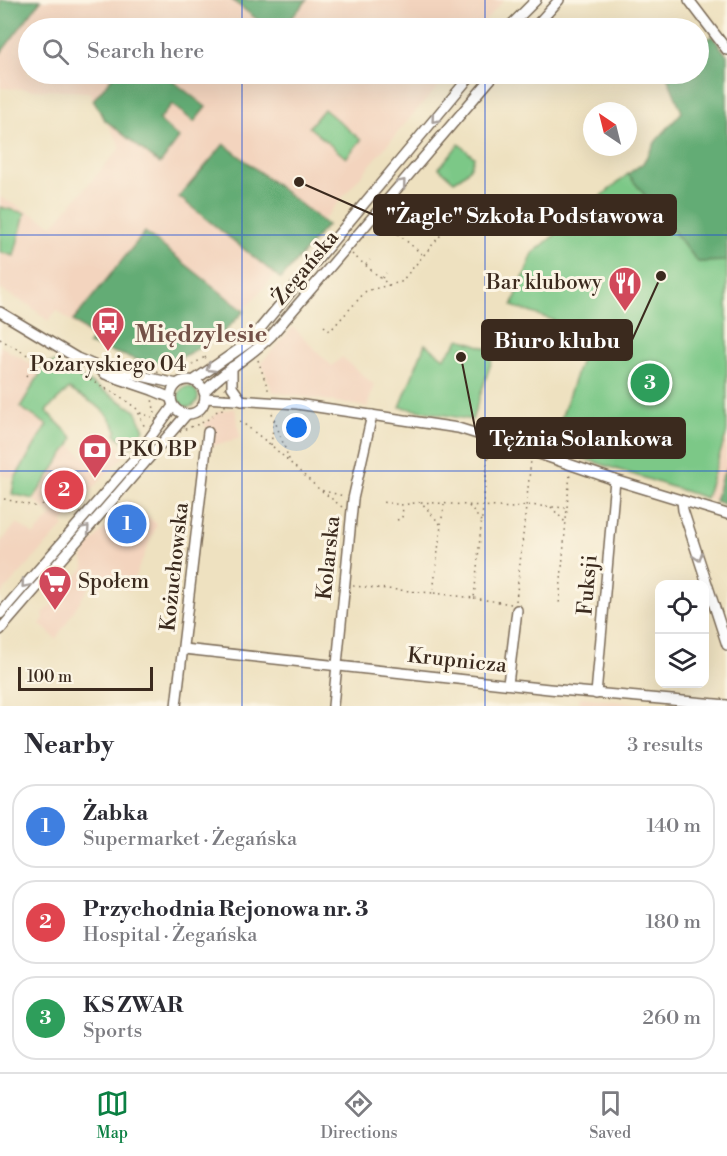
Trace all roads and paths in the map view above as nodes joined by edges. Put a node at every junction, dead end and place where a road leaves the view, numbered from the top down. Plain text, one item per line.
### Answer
1 (536, 0) edge
2 (559, 0) edge
3 (689, 0) edge
4 (518, 18) edge
5 (543, 18) edge
6 (703, 18) edge
7 (709, 26) edge
8 (727, 50) edge
9 (464, 84) edge
10 (486, 84) edge
11 (384, 222) dead end
12 (450, 224) dead end
13 (351, 254) dead end
14 (424, 256) junction
15 (370, 260) dead end
16 (365, 266) junction
17 (386, 273) dead end
18 (381, 279) junction
19 (389, 285) junction
20 (0, 312) edge
21 (324, 326) dead end
22 (0, 339) edge
23 (36, 360) junction
24 (258, 360) dead end
25 (232, 367) junction
26 (211, 368) junction
27 (26, 376) dead end
28 (218, 377) junction
29 (193, 381) junction
30 (177, 384) junction
31 (154, 385) junction
32 (270, 393) dead end
33 (204, 395) junction
34 (224, 401) junction
35 (242, 401) junction
36 (172, 402) junction
37 (270, 409) dead end
38 (139, 412) junction
39 (187, 414) junction
40 (372, 415) junction
41 (274, 419) junction
42 (158, 421) junction
43 (240, 421) dead end
44 (171, 430) junction
45 (146, 431) dead end
46 (208, 432) dead end
47 (271, 445) junction
48 (489, 446) dead end
49 (531, 458) dead end
50 (290, 463) junction
51 (570, 471) dead end
52 (615, 480) junction
53 (320, 490) junction
54 (4, 499) dead end
55 (353, 499) junction
56 (682, 501) junction
57 (381, 502) dead end
58 (421, 502) junction
59 (444, 503) junction
60 (42, 505) dead end
61 (403, 505) junction
62 (469, 505) junction
63 (526, 505) junction
64 (483, 506) junction
65 (38, 507) dead end
66 (550, 507) junction
67 (567, 508) junction
68 (74, 513) dead end
69 (727, 514) edge
70 (352, 515) junction
71 (397, 520) dead end
72 (481, 521) junction
73 (566, 523) junction
74 (441, 525) junction
75 (345, 585) junction
76 (433, 593) junction
77 (474, 598) junction
78 (559, 605) dead end
79 (517, 607) junction
80 (0, 614) edge
81 (0, 630) edge
82 (727, 645) edge
83 (184, 649) junction
84 (337, 667) junction
85 (508, 684) junction
86 (596, 693) junction
87 (727, 705) edge
88 (176, 706) edge
89 (333, 706) edge

1 - 4 street
2 - 5 street
3 - 6 street
7 - 8 street
9 -> 26 street, Żegańska
25 -> 10 street, Żegańska
11 - 14 path
12 - 14 path
13 - 16 path
14 - 19 path
15 - 16 path
16 - 18 path
17 - 18 path
18 - 19 path
19 - 21 path
20 - 31 street
22 - 23 path
23 - 27 path
23 - 38 path
24 - 32 path
25 - 28 street, Żegańska
25 - 35 street
26 - 28 path
26 -> 29 street, Żegańska
26 - 31 path
28 - 33 street, Żegańska
28 - 34 path
29 - 30 street
29 - 33 street
30 - 31 street
30 - 36 street
31 - 36 street
31 - 42 path
33 - 34 street
33 - 39 street
34 - 35 street
34 - 44 path
35 - 40 street
36 - 39 street
36 - 42 street
37 - 41 path
38 - 42 path
38 - 45 path
39 - 44 street
40 - 52 street
40 - 55 street, Kolarska
41 - 47 path
41 - 50 path
42 - 44 path
42 -> 80 street
43 - 47 path
81 -> 44 street
46 - 83 street, Kożuchowska
47 - 50 path
48 - 64 path
49 - 63 path
50 - 53 path
51 - 67 path
52 - 56 street
52 - 86 street, Fuksji
53 - 55 path
53 - 70 path
54 - 65 path
55 - 70 street, Kolarska
56 - 69 street
56 -> 82 street
57 - 61 path
58 - 59 path
58 - 61 path
58 - 74 path
59 - 62 path
59 - 74 path
60 - 68 path
61 - 71 path
62 - 64 path
62 - 72 path
63 - 64 path
63 - 66 path
63 - 79 path
64 - 72 path
66 - 67 path
66 - 73 path
67 - 73 path
70 - 75 street, Kolarska
72 - 77 path
73 - 78 path
74 - 76 path
75 - 76 path
75 - 84 street, Kolarska
76 - 77 path
77 - 79 path
79 - 85 street
83 - 84 street, Krupnicza
83 - 88 street, Kożuchowska
84 - 85 street, Krupnicza
84 - 89 street, Kolarska
85 - 86 street, Krupnicza
86 - 87 street, Krupnicza

